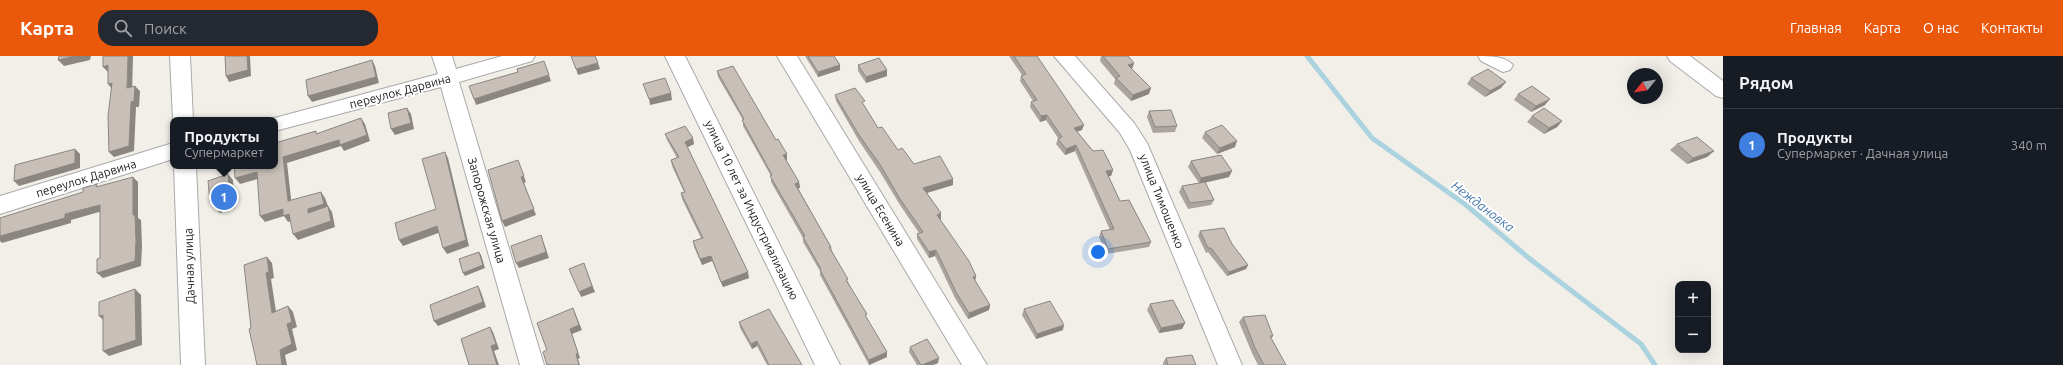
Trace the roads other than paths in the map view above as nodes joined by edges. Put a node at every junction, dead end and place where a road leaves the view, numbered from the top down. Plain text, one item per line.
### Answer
1 (180, 56) edge
2 (442, 56) edge
3 (525, 56) edge
4 (675, 56) edge
5 (787, 56) edge
6 (1064, 56) edge
7 (1677, 56) edge
8 (449, 78) junction
9 (1723, 91) edge
10 (183, 117) edge
11 (278, 123) edge
12 (170, 152) edge
13 (186, 169) edge
14 (0, 205) edge
15 (193, 365) edge
16 (532, 365) edge
17 (828, 365) edge
18 (975, 365) edge
19 (1230, 365) edge

1 - 10 street
2 - 8 street, Запорожская улица
3 - 8 street, переулок Дарвина
4 - 17 street, улица 10 лет за Индустриализацию
5 - 18 street, улица Есенина
6 - 19 street, улица Тимошенко
7 - 9 street
8 - 11 street, переулок Дарвина
8 - 16 street, Запорожская улица
12 - 14 street, переулок Дарвина
13 - 15 street, Дачная улица

